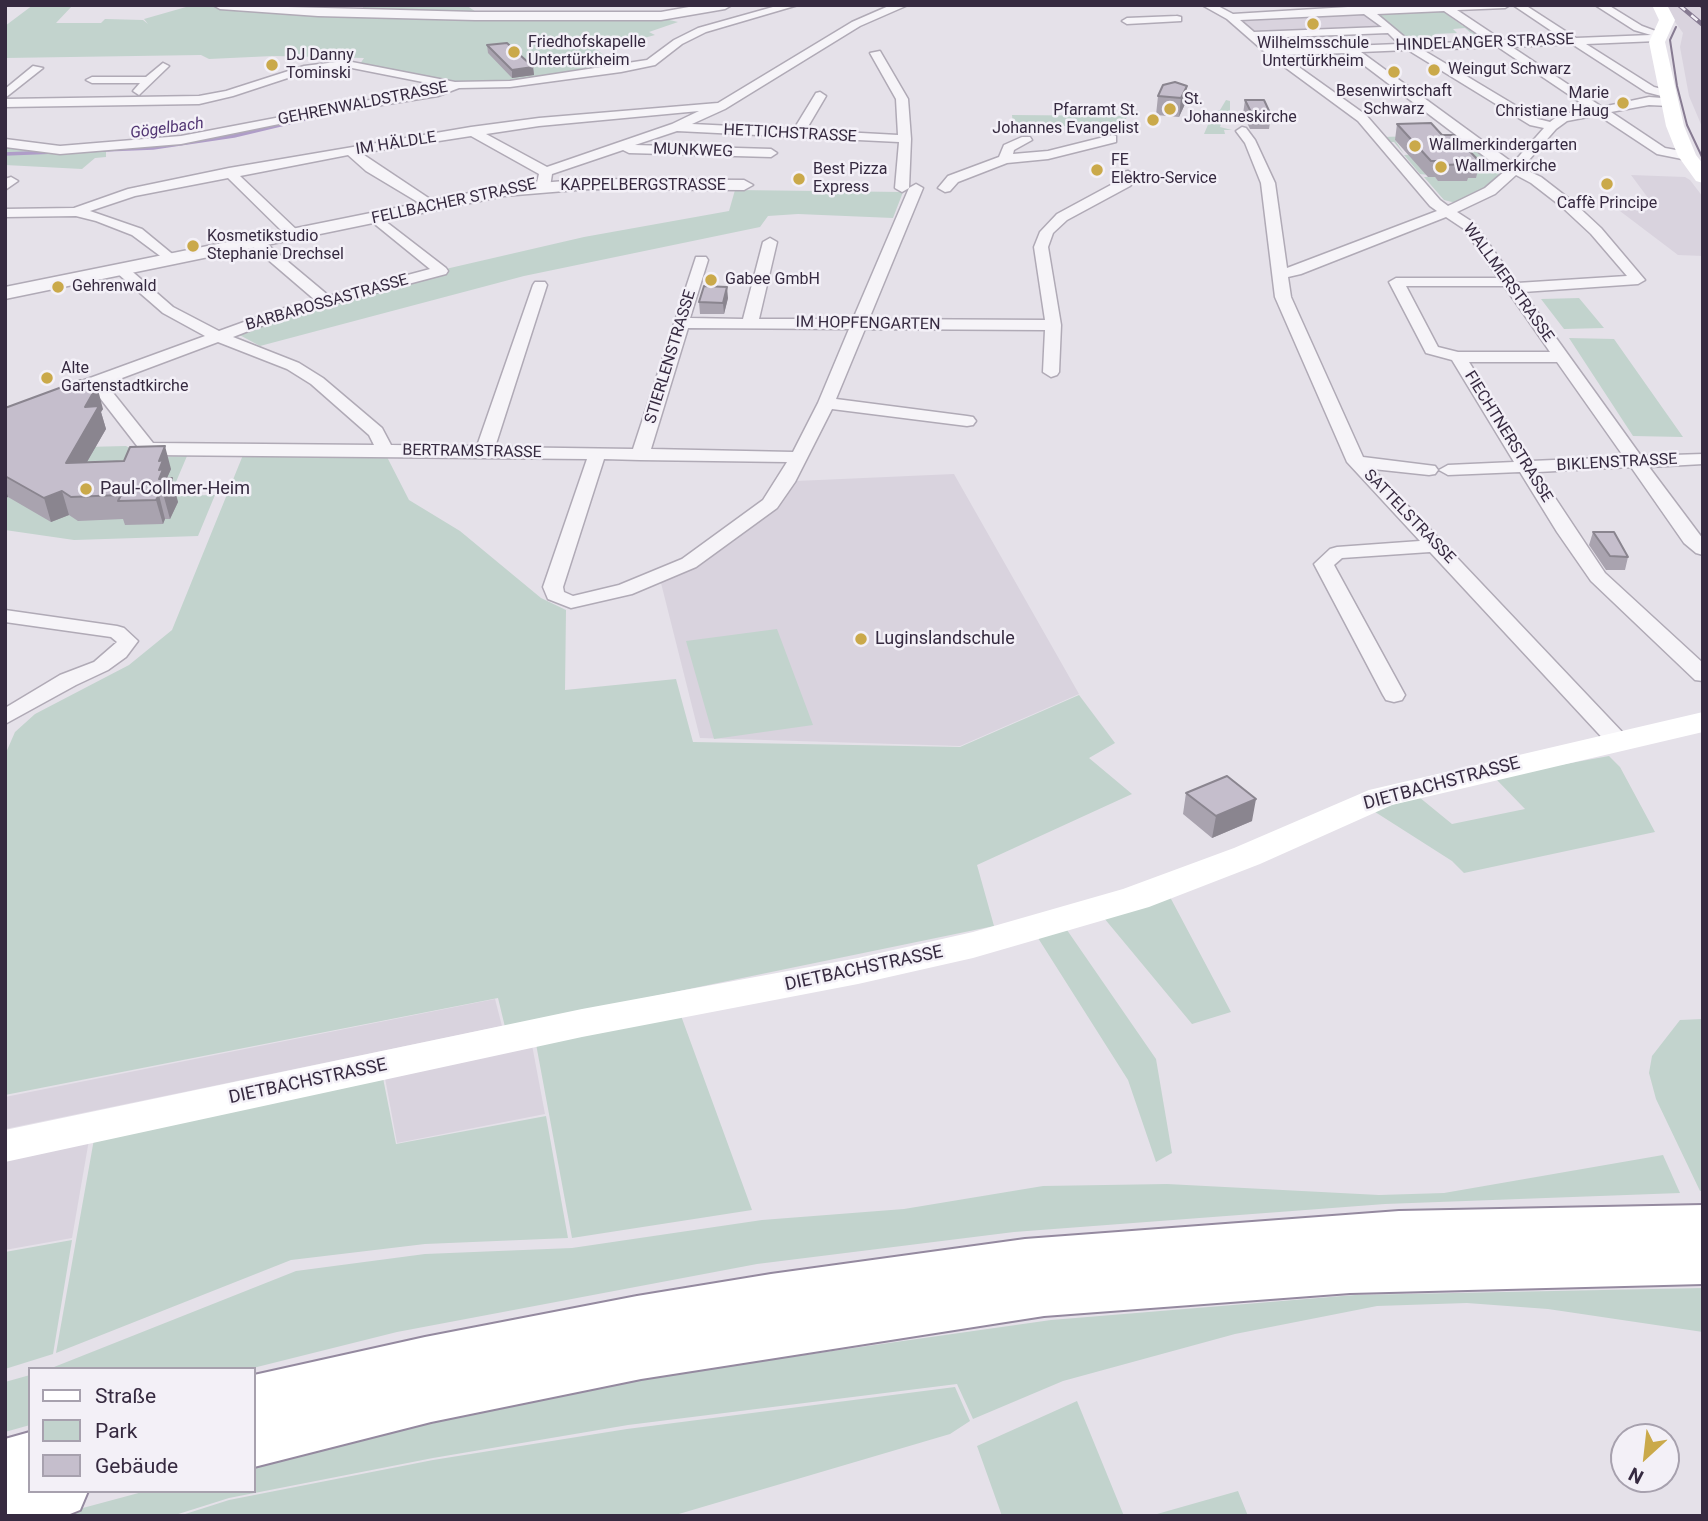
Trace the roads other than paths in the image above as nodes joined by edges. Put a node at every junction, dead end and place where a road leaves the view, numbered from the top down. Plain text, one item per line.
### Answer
1 (220, 5) edge
2 (725, 5) edge
3 (793, 5) edge
4 (903, 5) edge
5 (1207, 5) edge
6 (1505, 5) edge
7 (1518, 5) edge
8 (1600, 5) edge
9 (1659, 5) edge
10 (1444, 7) edge
11 (1362, 8) edge
12 (1231, 17) junction
13 (1177, 19) dead end
14 (1127, 20) dead end
15 (1388, 30) junction
16 (1253, 35) junction
17 (1658, 36) junction
18 (1572, 40) junction
19 (1497, 43) junction
20 (1411, 45) junction
21 (1349, 48) junction
22 (1271, 52) junction
23 (876, 53) dead end
24 (163, 66) dead end
25 (37, 68) dead end
26 (92, 80) dead end
27 (148, 80) junction
28 (5, 82) edge
29 (20, 82) junction
30 (458, 85) junction
31 (5, 95) edge
32 (820, 96) dead end
33 (1670, 98) junction
34 (90, 102) junction
35 (130, 102) junction
36 (5, 103) edge
37 (721, 106) junction
38 (1600, 110) junction
39 (74, 118) dead end
40 (1552, 126) junction
41 (676, 127) junction
42 (471, 131) junction
43 (1242, 131) dead end
44 (777, 134) junction
45 (797, 135) junction
46 (905, 139) junction
47 (1112, 139) dead end
48 (1026, 140) dead end
49 (5, 143) edge
50 (616, 148) junction
51 (351, 151) junction
52 (771, 153) junction
53 (1687, 156) junction
54 (1005, 159) junction
55 (1516, 169) junction
56 (770, 170) dead end
57 (229, 172) junction
58 (1128, 175) dead end
59 (1703, 177) edge
60 (544, 179) junction
61 (744, 185) dead end
62 (945, 188) dead end
63 (431, 206) junction
64 (76, 212) junction
65 (1450, 212) junction
66 (5, 213) edge
67 (376, 218) junction
68 (294, 235) junction
69 (770, 242) dead end
70 (257, 243) junction
71 (171, 260) junction
72 (701, 260) dead end
73 (122, 270) junction
74 (1279, 274) junction
75 (540, 285) dead end
76 (1510, 285) junction
77 (5, 293) edge
78 (326, 302) junction
79 (683, 323) junction
80 (750, 323) junction
81 (859, 324) junction
82 (1053, 325) junction
83 (217, 336) junction
84 (1458, 357) junction
85 (1562, 357) junction
86 (1051, 372) dead end
87 (96, 382) junction
88 (72, 391) edge
89 (825, 403) junction
90 (967, 421) dead end
91 (147, 447) joint
92 (385, 450) junction
93 (484, 452) junction
94 (597, 454) junction
95 (640, 454) junction
96 (798, 457) junction
97 (1703, 459) edge
98 (1356, 462) junction
99 (1637, 463) junction
100 (1527, 467) junction
101 (1429, 470) dead end
102 (1448, 470) dead end
103 (1437, 546) junction
104 (1703, 550) edge
105 (5, 616) edge
106 (1703, 675) edge
107 (1394, 695) dead end
108 (5, 717) edge
109 (1703, 722) edge
110 (1616, 740) junction
111 (5, 1146) edge
112 (1703, 1226) edge
113 (1703, 1262) edge
114 (256, 1400) edge
115 (256, 1440) edge
116 (28, 1459) edge
117 (5, 1465) edge
118 (52, 1493) edge
119 (5, 1507) edge

1 - 2 street
3 - 30 street, GEHRENWALDSTRASSE
4 - 37 street, FELLBACHER STRASSE
5 - 12 street, WALLMERSTRASSE
6 - 10 street
7 - 18 street
8 - 17 street
9 - 17 main road
10 - 11 street
10 - 19 street
11 - 12 street
11 - 15 street
12 - 16 street, WALLMERSTRASSE
13 - 14 street
15 - 16 street
15 - 20 street
16 - 22 street, WALLMERSTRASSE
17 - 18 street, HINDELANGER STRASSE
17 - 33 main road
18 - 19 street, HINDELANGER STRASSE
18 - 33 street
19 - 20 street, HINDELANGER STRASSE
19 - 38 street
20 - 21 street, HINDELANGER STRASSE
20 - 40 street
21 - 22 street, HINDELANGER STRASSE
21 - 55 street
22 - 65 street, WALLMERSTRASSE
23 - 46 street
24 - 27 street
25 - 29 street
26 - 27 street
27 - 35 street
28 - 29 street
29 - 31 street
30 - 35 street
30 - 49 street, GEHRENWALDSTRASSE
32 - 45 street
33 - 38 street
33 - 53 main road
34 - 35 street
34 - 36 street
34 - 39 street
37 - 41 street, FELLBACHER STRASSE
37 - 42 street, IM HÄLDLE
38 - 40 street
38 - 53 street
40 - 55 street
41 - 44 street, HETTICHSTRASSE
41 - 50 street, FELLBACHER STRASSE
42 - 51 street, IM HÄLDLE
42 - 60 street
43 - 74 street, SATTELSTRASSE
44 - 45 street, HETTICHSTRASSE
44 - 52 street
45 - 46 street, HETTICHSTRASSE
46 - 81 street
47 - 54 street
48 - 54 street
50 - 52 street, MUNKWEG
50 - 60 street, FELLBACHER STRASSE
51 - 57 street, IM HÄLDLE
51 - 63 street
52 - 56 street
53 - 59 main road
54 - 62 street
55 - 65 street
55 - 76 street
57 - 64 street, IM HÄLDLE
57 - 68 street
58 - 82 street
60 - 61 street, KAPPELBERGSTRASSE
60 - 63 street, FELLBACHER STRASSE
63 - 67 street, FELLBACHER STRASSE
64 - 66 street
64 - 71 street
65 - 74 street
65 - 76 street, WALLMERSTRASSE
67 - 68 street, FELLBACHER STRASSE
67 - 78 street, BARBAROSSASTRASSE
68 - 70 street, FELLBACHER STRASSE
69 - 80 street
70 - 71 street, FELLBACHER STRASSE
70 - 78 street
71 - 73 street, FELLBACHER STRASSE
72 - 79 street, STIERLENSTRASSE
73 - 77 street, FELLBACHER STRASSE
73 - 83 street
74 - 98 street, SATTELSTRASSE
75 - 93 street
76 - 84 street, FIECHTNERSTRASSE
76 - 85 street, WALLMERSTRASSE
78 - 83 street, BARBAROSSASTRASSE
79 - 80 street, IM HOPFENGARTEN
79 - 95 street, STIERLENSTRASSE
80 - 81 street, IM HOPFENGARTEN
81 - 82 street, IM HOPFENGARTEN
81 - 89 street
82 - 86 street
83 - 87 street, BARBAROSSASTRASSE
83 - 92 street
84 - 85 street
84 - 100 street, FIECHTNERSTRASSE
85 - 99 street, WALLMERSTRASSE
87 - 88 street, BARBAROSSASTRASSE
87 - 91 street
89 - 90 street
89 - 96 street
91 - 92 street, BERTRAMSTRASSE
92 - 93 street, BERTRAMSTRASSE
93 - 94 street, BERTRAMSTRASSE
94 - 95 street, BERTRAMSTRASSE
94 - 96 street
95 - 96 street, BERTRAMSTRASSE
97 - 99 street, BIKLENSTRASSE
98 - 101 street
98 - 103 street, SATTELSTRASSE
99 - 100 street, BIKLENSTRASSE
99 - 104 street, WALLMERSTRASSE
100 - 102 street, BIKLENSTRASSE
100 - 106 street, FIECHTNERSTRASSE
103 - 107 street
103 - 110 street, SATTELSTRASSE
105 - 108 street
109 - 110 main road, DIETBACHSTRASSE
110 - 111 main road, DIETBACHSTRASSE
112 - 114 highway
113 - 115 highway
116 - 117 highway
118 - 119 highway

